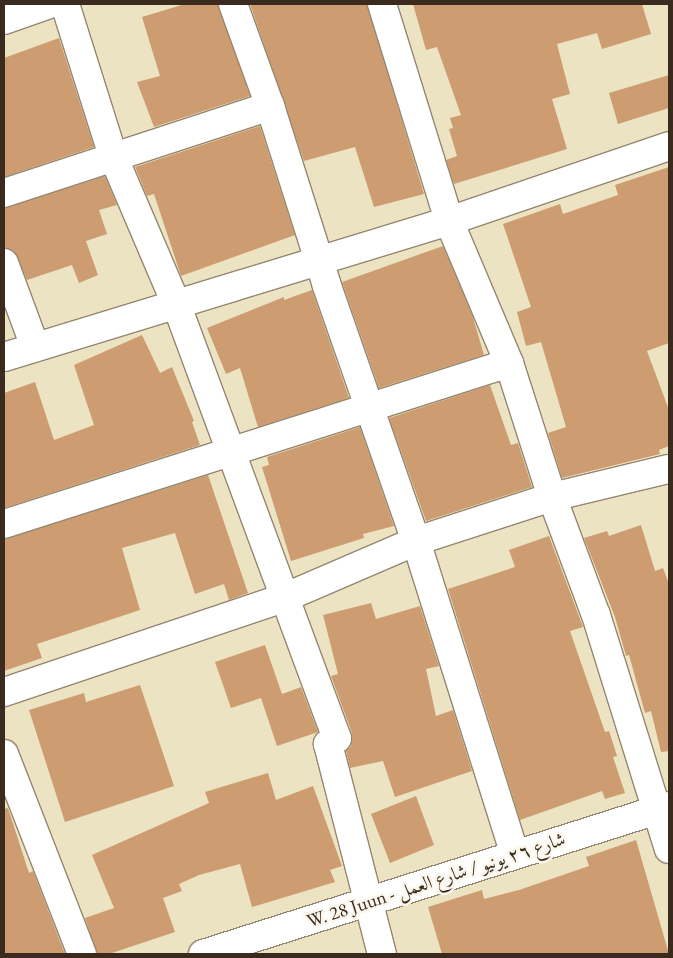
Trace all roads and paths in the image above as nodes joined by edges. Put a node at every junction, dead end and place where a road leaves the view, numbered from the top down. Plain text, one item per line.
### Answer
1 (50, 4) edge
2 (65, 4) edge
3 (233, 4) edge
4 (382, 4) edge
5 (4, 20) edge
6 (270, 106) junction
7 (669, 146) edge
8 (113, 156) junction
9 (4, 193) edge
10 (449, 221) junction
11 (318, 260) junction
12 (4, 263) edge
13 (177, 306) junction
14 (35, 347) junction
15 (4, 357) edge
16 (509, 363) junction
17 (370, 405) junction
18 (233, 452) junction
19 (669, 470) edge
20 (552, 497) junction
21 (4, 524) edge
22 (416, 541) junction
23 (286, 597) junction
24 (4, 692) edge
25 (4, 754) edge
26 (663, 808) edge
27 (669, 850) edge
28 (515, 855) junction
29 (369, 903) junction
30 (82, 954) edge
31 (203, 954) edge
32 (382, 954) edge

1 - 5 street
2 - 8 street
3 - 6 street
4 - 10 street
6 - 8 street
6 - 11 street
7 - 10 street
8 - 9 street
8 - 13 street
10 - 11 street
10 - 16 street
11 - 13 street
11 - 17 street
12 - 14 street
13 - 14 street
13 - 18 street
14 - 15 street
16 - 17 street
16 - 20 street
17 - 18 street
17 - 22 street
18 - 21 street
18 - 23 street
19 - 20 street
20 - 22 street
20 - 26 street
22 - 23 street
22 - 28 street
23 - 24 street
23 - 29 street
25 - 30 street
26 - 27 street
26 - 28 street, W. 28 Juun - شارع ٢٦ يونيو / شارع العمل
28 - 29 street, W. 28 Juun - شارع ٢٦ يونيو / شارع العمل
29 - 31 street, W. 28 Juun - شارع ٢٦ يونيو / شارع العمل
29 - 32 street

